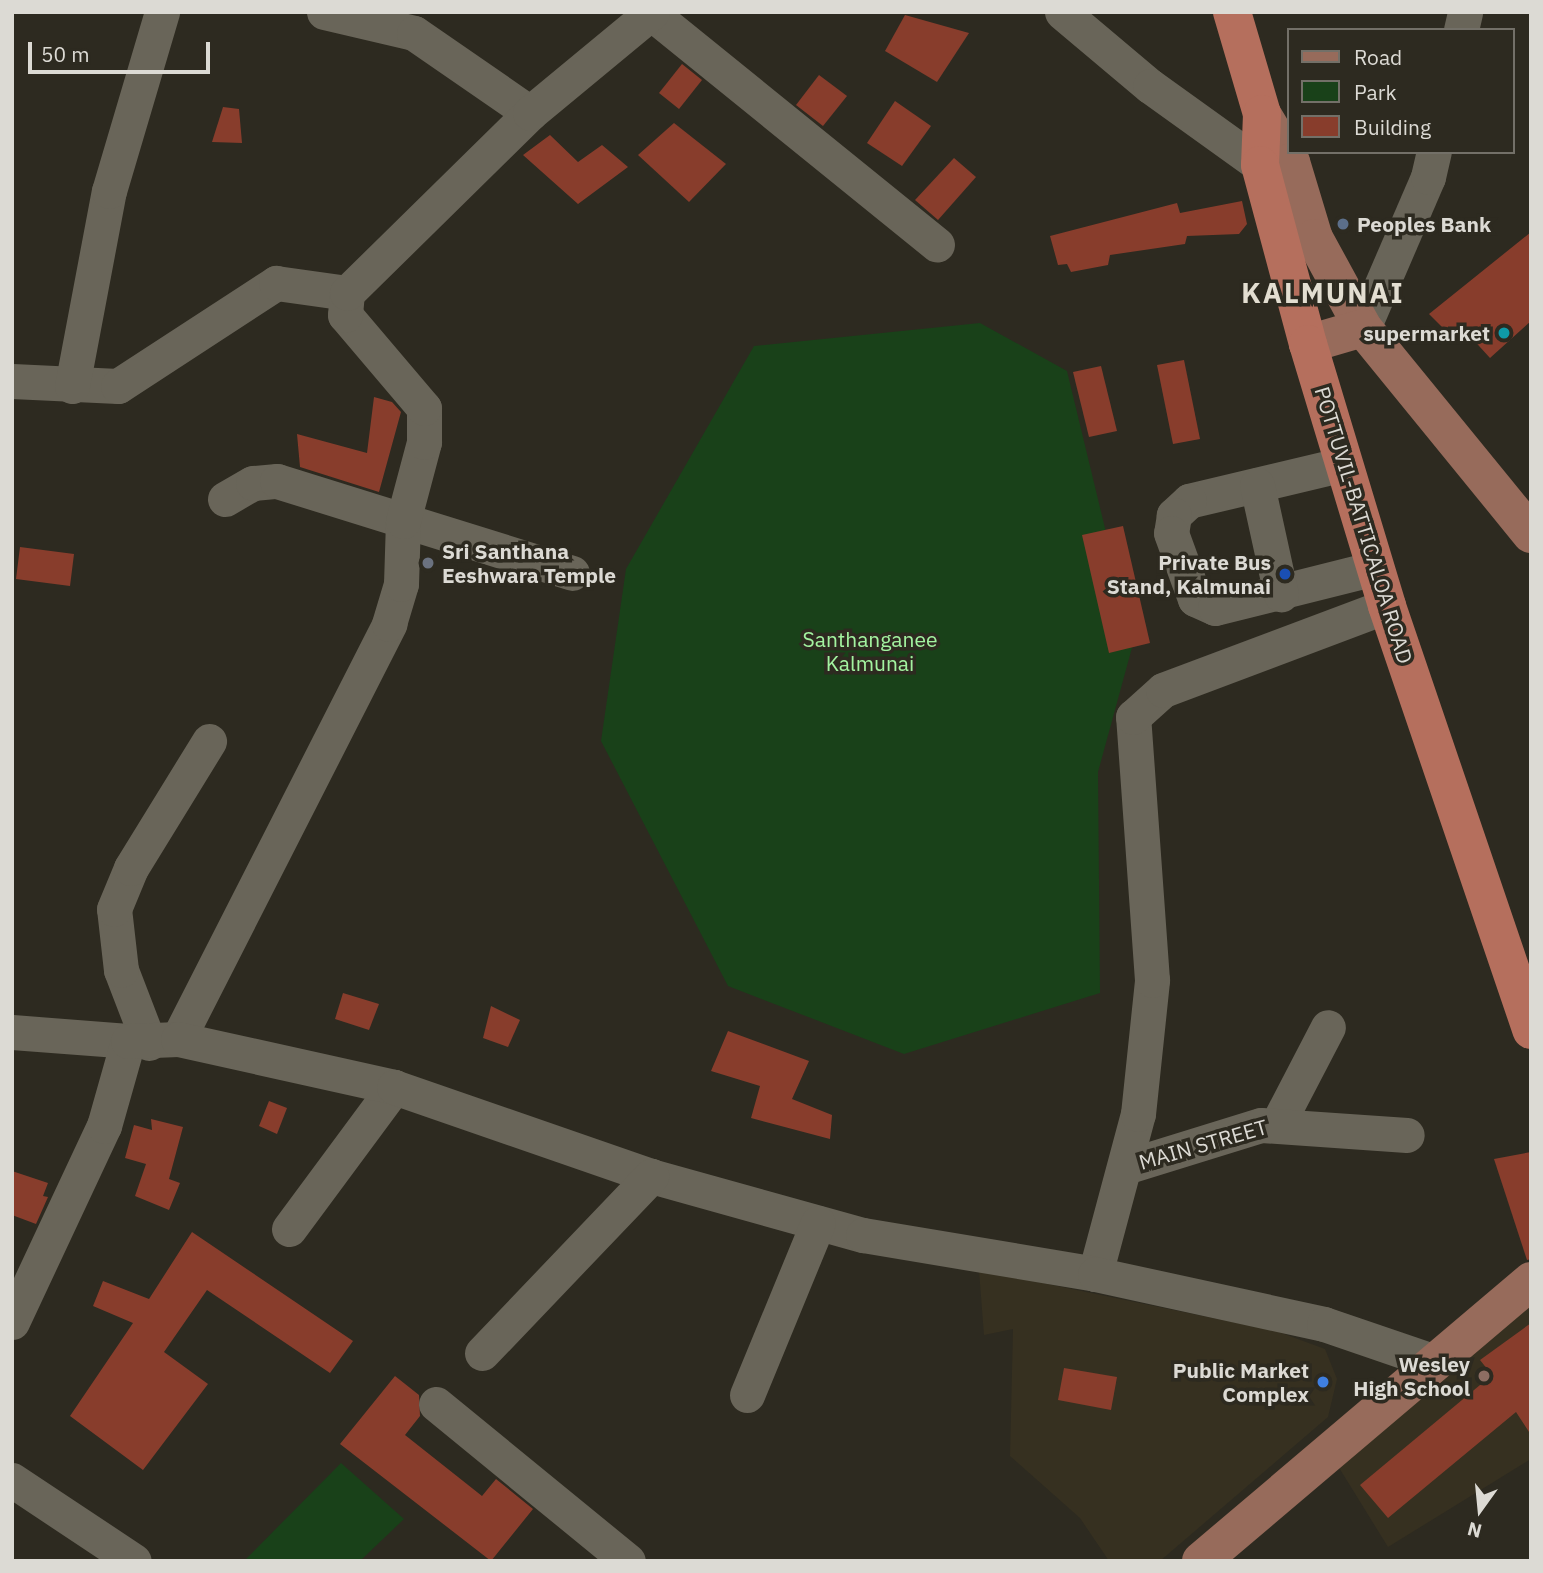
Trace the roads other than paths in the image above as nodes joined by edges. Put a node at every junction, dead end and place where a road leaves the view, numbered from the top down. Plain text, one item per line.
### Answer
1 (162, 12) edge
2 (324, 12) edge
3 (652, 12) edge
4 (1062, 12) edge
5 (1232, 12) edge
6 (530, 113) junction
7 (1262, 114) junction
8 (1434, 154) edge
9 (1260, 165) junction
10 (937, 245) dead end
11 (347, 293) junction
12 (1363, 328) junction
13 (1308, 344) junction
14 (12, 381) edge
15 (72, 386) junction
16 (1344, 464) junction
17 (1257, 485) junction
18 (225, 499) dead end
19 (402, 521) junction
20 (1531, 534) edge
21 (1375, 568) junction
22 (572, 573) dead end
23 (1281, 594) junction
24 (1387, 606) junction
25 (209, 741) dead end
26 (1328, 1027) dead end
27 (1531, 1030) edge
28 (12, 1032) edge
29 (152, 1041) junction
30 (394, 1087) junction
31 (1278, 1123) junction
32 (1407, 1135) dead end
33 (1125, 1167) junction
34 (651, 1176) junction
35 (818, 1223) junction
36 (289, 1229) dead end
37 (1095, 1274) junction
38 (1531, 1281) edge
39 (12, 1322) edge
40 (482, 1353) dead end
41 (1432, 1361) junction
42 (747, 1395) dead end
43 (436, 1404) dead end
44 (12, 1480) edge
45 (117, 1556) edge
46 (628, 1561) edge
47 (1200, 1561) edge

1 - 15 street
2 - 6 street
3 - 6 street
3 - 10 street
4 - 9 street
5 - 7 highway, POTTUVIL-BATTICALOA ROAD
6 - 11 street
7 - 9 highway, POTTUVIL-BATTICALOA ROAD
7 - 12 main road
8 - 12 street
9 - 13 highway, POTTUVIL-BATTICALOA ROAD
11 - 15 street
11 - 19 street
12 - 13 main road
12 - 20 main road
13 - 16 highway, POTTUVIL-BATTICALOA ROAD
14 - 15 street
16 - 17 street
16 - 21 highway, POTTUVIL-BATTICALOA ROAD
17 - 23 street
17 - 23 street
18 - 19 street
19 - 22 street
19 - 29 street
21 - 23 street
21 - 24 highway, POTTUVIL-BATTICALOA ROAD
24 - 27 highway, POTTUVIL-BATTICALOA ROAD
24 - 33 street
25 - 29 street
26 - 31 street
28 - 29 street
29 - 30 street
29 - 39 street
30 - 34 street
30 - 36 street
31 - 32 street, MAIN STREET
31 - 33 street, MAIN STREET
33 - 37 street
34 - 35 street
34 - 40 street
35 - 37 street
35 - 42 street
37 - 41 street
38 - 41 main road
41 - 47 main road
43 - 46 street
44 - 45 street

